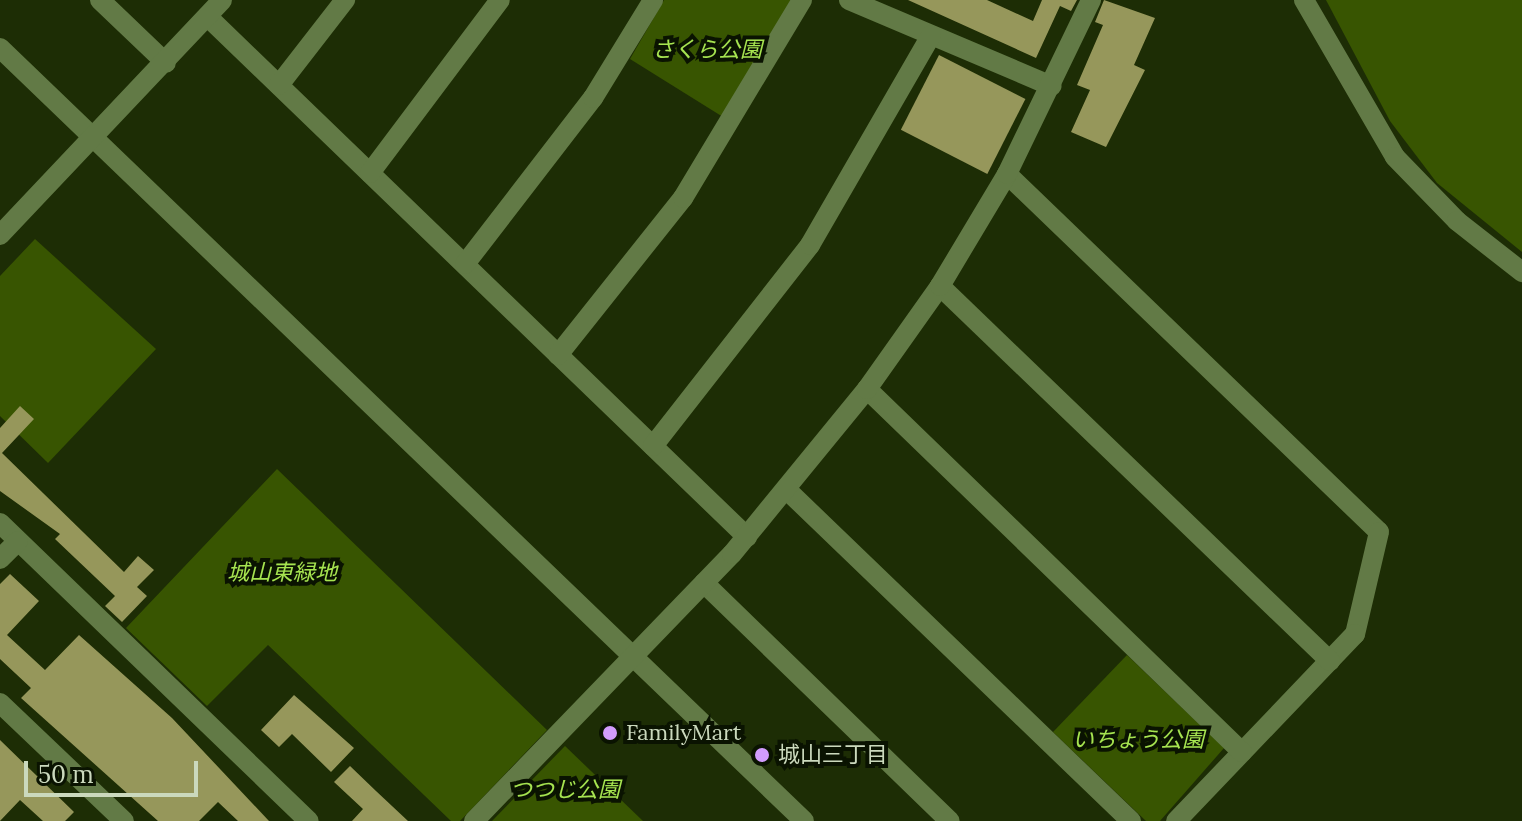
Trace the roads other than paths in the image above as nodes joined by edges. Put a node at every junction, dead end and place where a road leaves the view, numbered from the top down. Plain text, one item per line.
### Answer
1 (100, 0) edge
2 (222, 0) edge
3 (345, 0) edge
4 (500, 0) edge
5 (653, 0) edge
6 (802, 0) edge
7 (849, 0) edge
8 (1091, 0) edge
9 (1304, 0) edge
10 (208, 17) junction
11 (931, 35) junction
12 (0, 48) edge
13 (166, 63) junction
14 (279, 85) junction
15 (1052, 86) junction
16 (93, 137) junction
17 (370, 173) junction
18 (1007, 174) junction
19 (0, 235) edge
20 (465, 264) junction
21 (1522, 272) edge
22 (940, 286) junction
23 (558, 355) junction
24 (867, 389) junction
25 (653, 446) junction
26 (788, 491) junction
27 (0, 523) edge
28 (747, 537) junction
29 (18, 541) junction
30 (0, 559) edge
31 (704, 583) junction
32 (632, 656) junction
33 (1330, 661) junction
34 (0, 703) edge
35 (1242, 752) junction
36 (788, 805) junction
37 (124, 821) edge
38 (309, 821) edge
39 (474, 821) edge
40 (772, 821) edge
41 (804, 821) edge
42 (950, 821) edge
43 (1131, 821) edge
44 (1176, 821) edge

1 - 13 street
2 - 10 street
3 - 14 street
4 - 17 street
5 - 20 street
6 - 23 street
7 - 11 street
8 - 15 street
9 - 21 street
10 - 13 street
10 - 14 street
11 - 15 street
11 - 25 street
12 - 16 street
13 - 16 street
14 - 17 street
15 - 18 street
16 - 19 street
16 - 32 street
17 - 20 street
18 - 22 street
18 - 33 street
20 - 23 street
22 - 24 street
22 - 33 street
23 - 25 street
24 - 26 street
24 - 35 street
25 - 28 street
26 - 28 street
26 - 43 street
27 - 29 street
28 - 31 street
29 - 30 street
29 - 38 street
31 - 32 street
31 - 42 street
32 - 36 street
32 - 39 street
33 - 35 street
34 - 37 street
35 - 44 street
36 - 40 street
36 - 41 street

